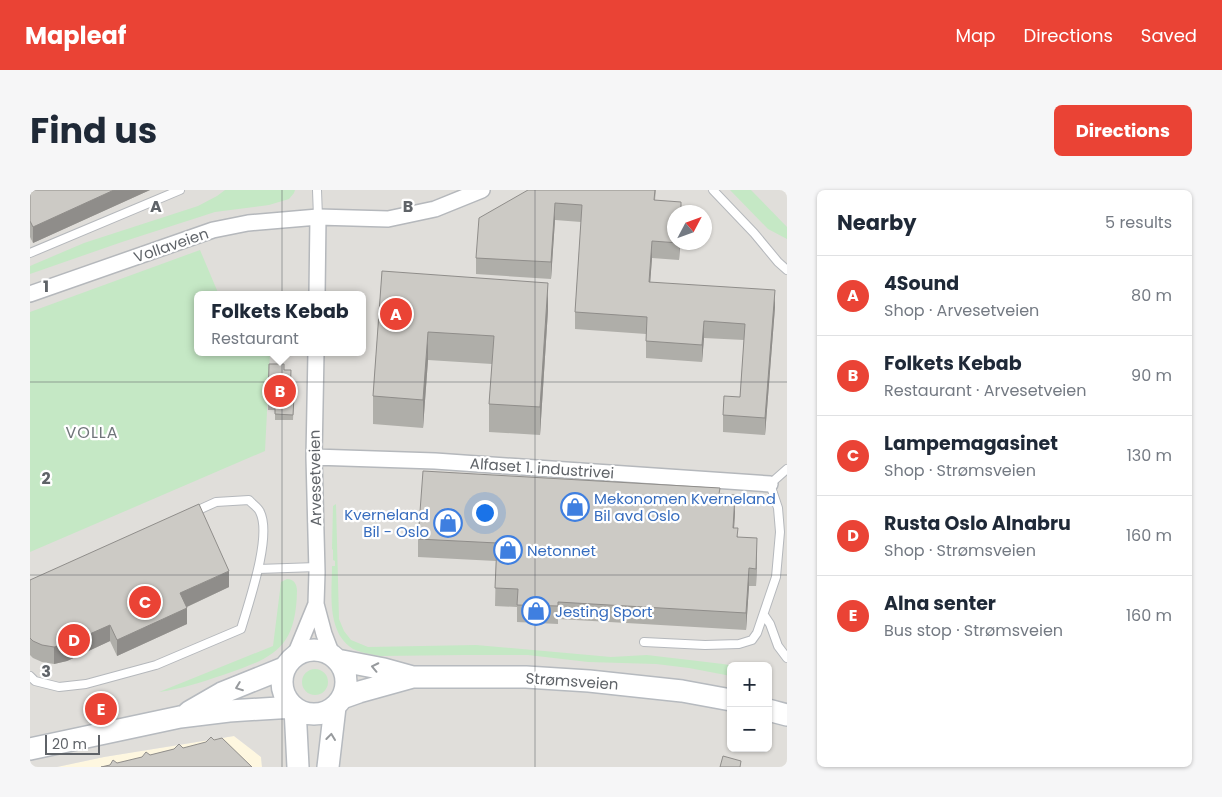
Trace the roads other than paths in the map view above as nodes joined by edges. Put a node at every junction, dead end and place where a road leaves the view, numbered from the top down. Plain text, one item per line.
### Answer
1 (180, 190) edge
2 (317, 190) edge
3 (482, 190) edge
4 (713, 190) edge
5 (318, 217) junction
6 (30, 253) edge
7 (787, 270) edge
8 (317, 291) edge
9 (30, 294) edge
10 (316, 356) edge
11 (314, 457) junction
12 (787, 469) edge
13 (770, 484) junction
14 (190, 514) edge
15 (317, 567) junction
16 (258, 569) junction
17 (316, 604) junction
18 (764, 615) junction
19 (644, 642) dead end
20 (335, 658) junction
21 (787, 658) edge
22 (290, 662) junction
23 (30, 676) edge
24 (413, 677) junction
25 (727, 699) edge
26 (338, 702) junction
27 (294, 708) junction
28 (772, 711) edge
29 (787, 715) edge
30 (180, 717) junction
31 (30, 749) edge
32 (298, 767) edge
33 (328, 767) edge

1 - 6 lane
2 - 5 lane
3 - 5 street, Vollaveien
4 - 7 lane
5 - 8 street
5 - 9 street, Vollaveien
10 - 11 street, Arvesetveien
11 - 13 street, Alfaset 1. industrivei
11 - 15 street, Arvesetveien
12 - 13 lane
13 - 18 lane
14 - 16 lane
15 - 16 lane
15 - 17 street, Arvesetveien
16 - 23 lane
17 - 20 street, Arvesetveien
17 - 22 street, Arvesetveien
18 - 19 lane
18 - 21 lane
20 - 22 main road
24 -> 20 main road, Strømsveien
20 - 26 main road
22 - 27 main road
22 -> 30 main road
24 - 25 main road, Strømsveien
24 - 26 main road, Strømsveien
26 - 27 main road
33 -> 26 main road
27 - 30 main road
27 - 32 main road
28 - 29 main road
30 - 31 main road

